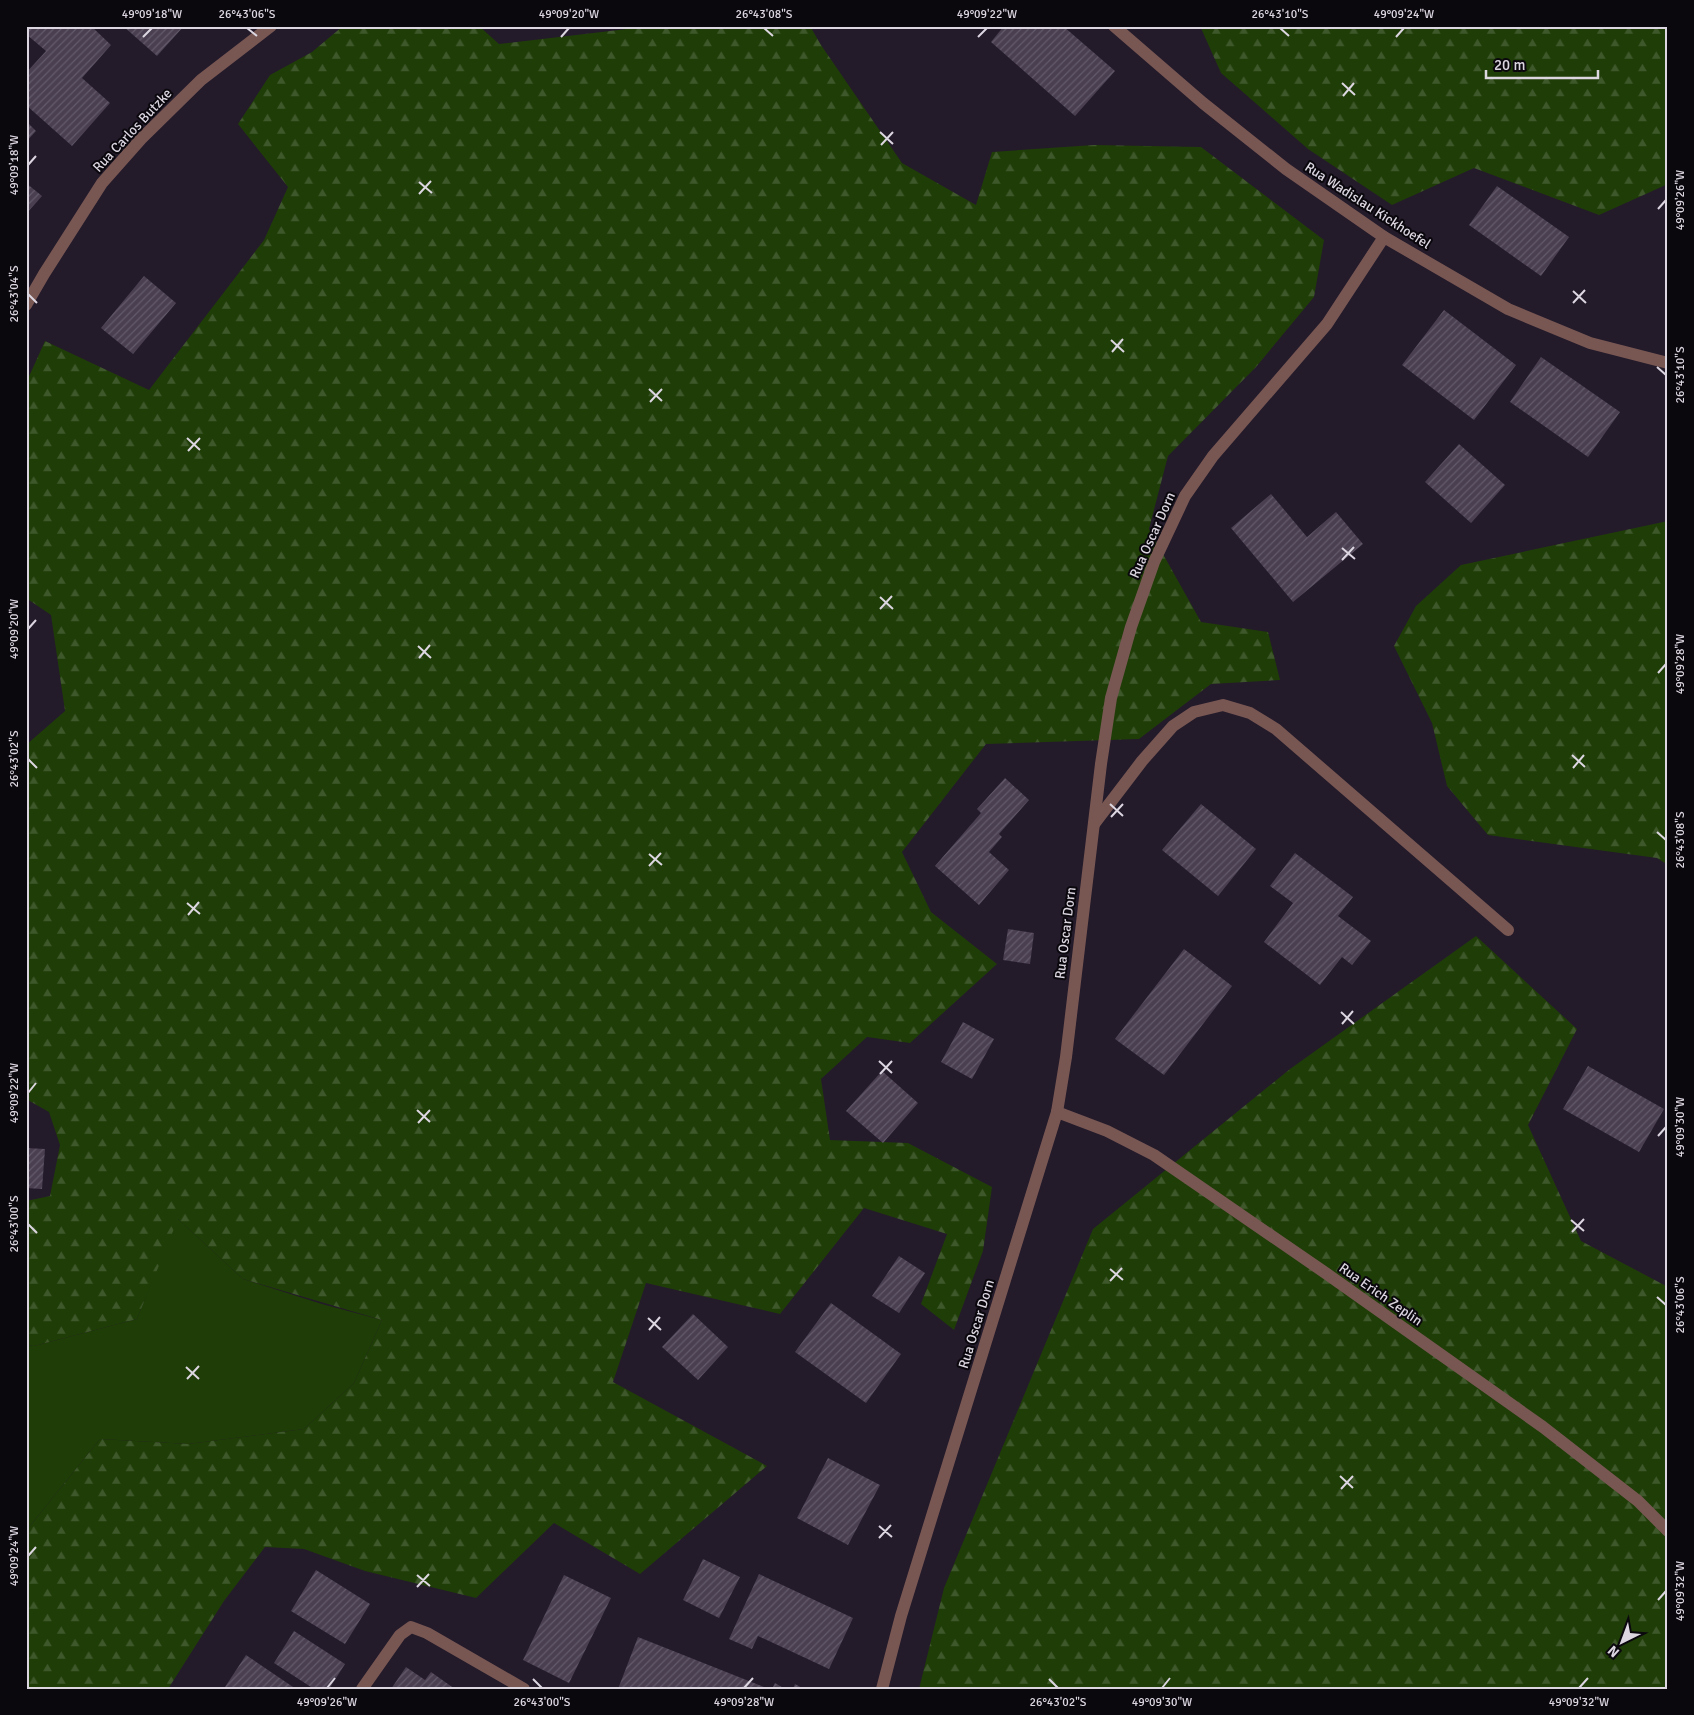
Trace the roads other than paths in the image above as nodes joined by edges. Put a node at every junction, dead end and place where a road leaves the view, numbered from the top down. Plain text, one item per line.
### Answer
1 (271, 26) edge
2 (1114, 26) edge
3 (1384, 237) junction
4 (26, 305) edge
5 (1668, 363) edge
6 (1094, 824) junction
7 (1508, 930) dead end
8 (1057, 1112) junction
9 (1668, 1531) edge
10 (362, 1689) edge
11 (524, 1689) edge
12 (882, 1689) edge

1 - 4 street, Rua Carlos Butzke
2 - 3 street, Rua Wadislau Kickhoefel
3 - 5 street, Rua Wadislau Kickhoefel
3 - 6 street, Rua Oscar Dorn
6 - 7 street
6 - 8 street, Rua Oscar Dorn
8 - 9 street, Rua Erich Zeplin
8 - 12 street, Rua Oscar Dorn
10 - 11 street

